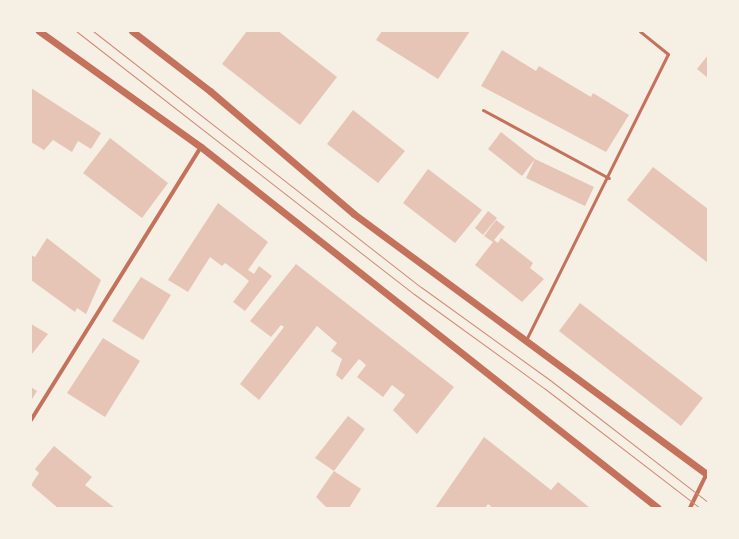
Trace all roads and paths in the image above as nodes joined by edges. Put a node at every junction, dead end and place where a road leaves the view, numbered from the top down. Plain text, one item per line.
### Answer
1 (39, 31) edge
2 (132, 31) edge
3 (640, 31) edge
4 (483, 110) dead end
5 (201, 147) junction
6 (609, 178) junction
7 (525, 342) junction
8 (31, 420) edge
9 (708, 474) edge
10 (658, 508) edge
11 (690, 508) edge

1 - 5 street
2 - 7 street
3 - 6 lane
4 - 6 lane
5 - 8 street
5 - 10 street
6 - 7 lane
7 - 9 street
9 - 11 street

